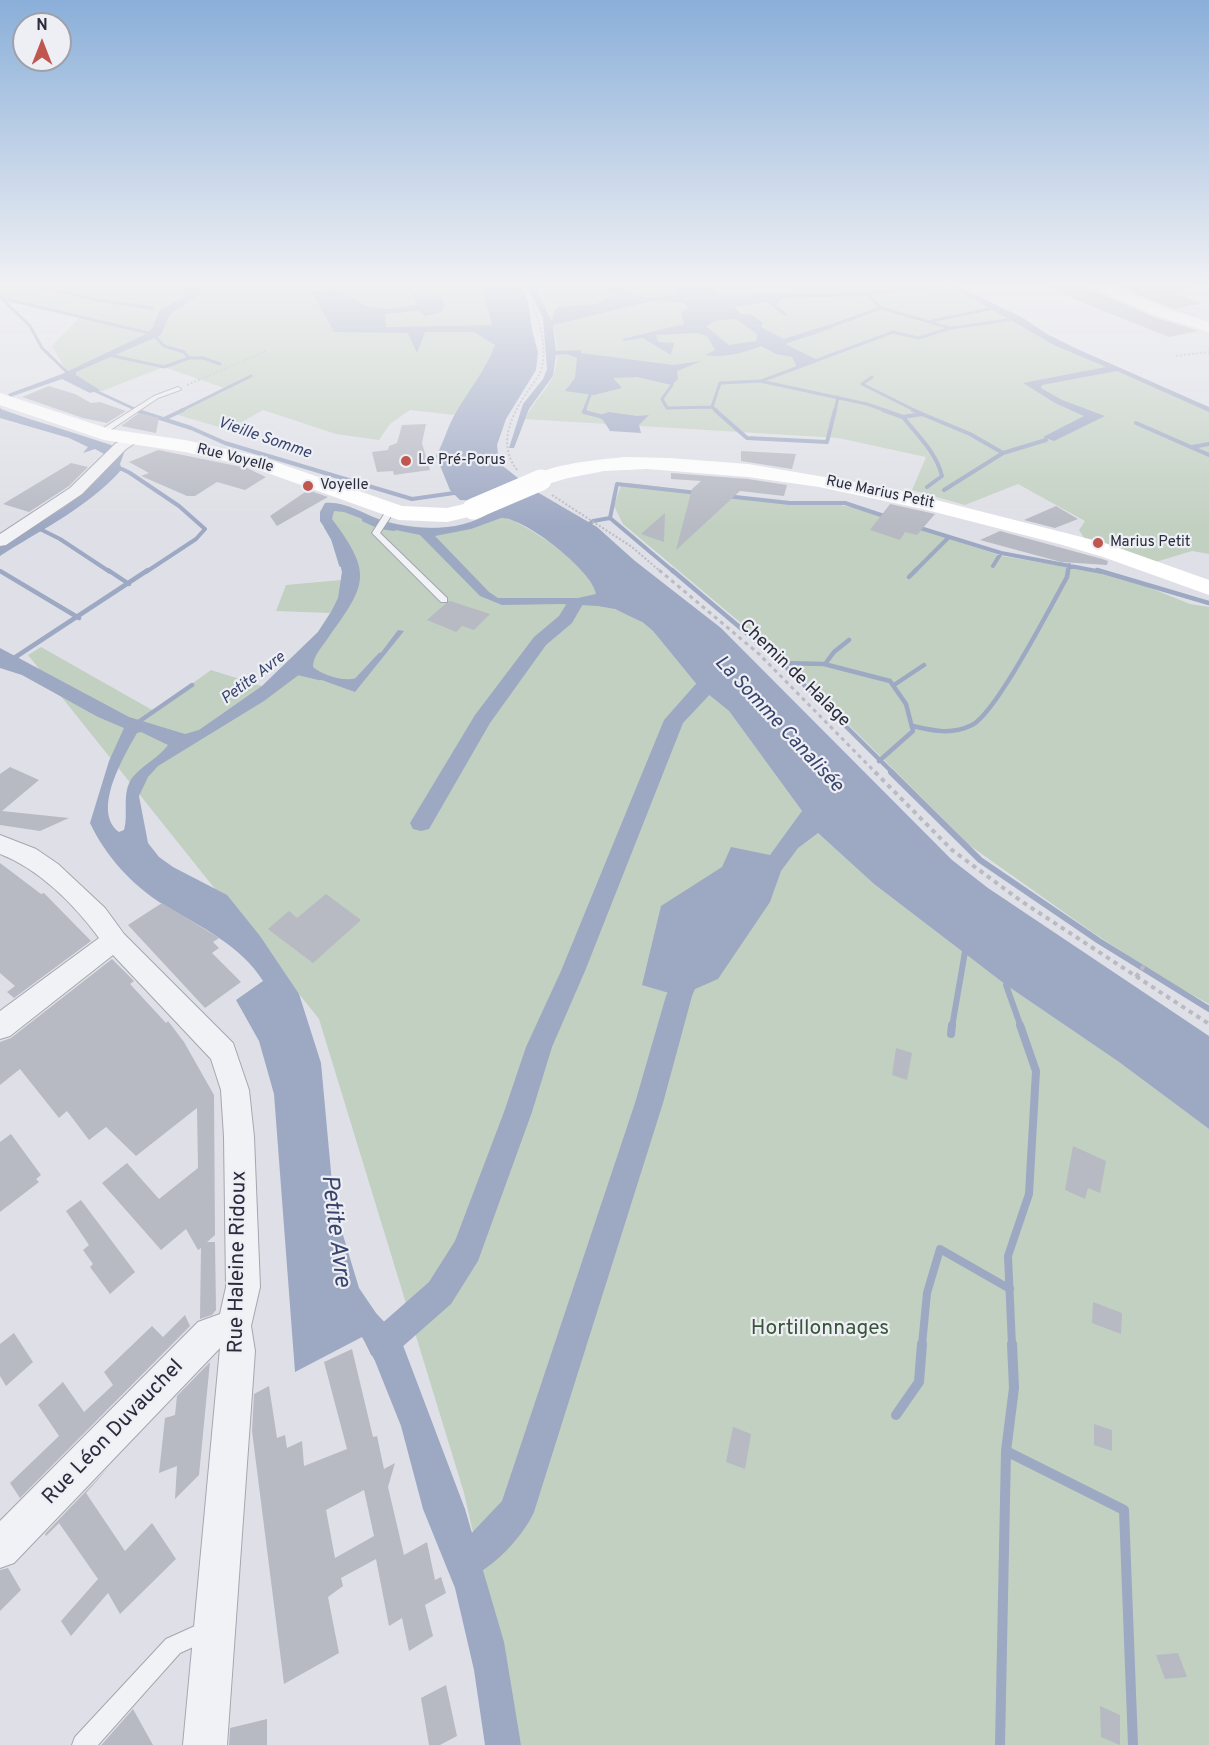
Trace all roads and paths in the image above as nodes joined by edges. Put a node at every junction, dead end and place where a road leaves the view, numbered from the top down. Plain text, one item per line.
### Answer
1 (235, 364) edge
2 (542, 364) edge
3 (178, 389) joint
4 (6, 401) edge
5 (69, 421) junction
6 (106, 429) junction
7 (127, 443) junction
8 (517, 471) dead end
9 (545, 487) junction
10 (473, 509) joint
11 (388, 514) junction
12 (0, 541) edge
13 (1209, 588) edge
14 (444, 600) dead end
15 (0, 844) edge
16 (116, 941) junction
17 (1145, 964) dead end
18 (1138, 975) junction
19 (1209, 1024) edge
20 (0, 1027) edge
21 (234, 1326) junction
22 (0, 1549) edge
23 (215, 1627) junction
24 (83, 1745) edge
25 (205, 1745) edge

1 - 3 path
2 - 8 path
3 - 6 lane
4 - 5 street, Rue Voyelle
5 - 6 street, Rue Voyelle
5 - 7 street, Rue Voyelle
6 - 7 street, Rue Voyelle
7 - 11 street, Rue Voyelle
7 - 12 street
9 - 10 street, Rue Marius Petit, bridge
9 - 13 street, Rue Marius Petit
9 - 18 path, Chemin de Halage
10 - 11 street, Rue Voyelle
11 - 14 lane
15 - 16 street, Rue Haleine Ridoux
16 - 20 street
16 - 21 street, Rue Haleine Ridoux
17 - 18 path
18 - 19 path, Chemin de Halage
21 - 22 street, Rue Léon Duvauchel
21 - 23 street, Rue Haleine Ridoux
23 - 24 lane
23 - 25 street, Rue Haleine Ridoux

